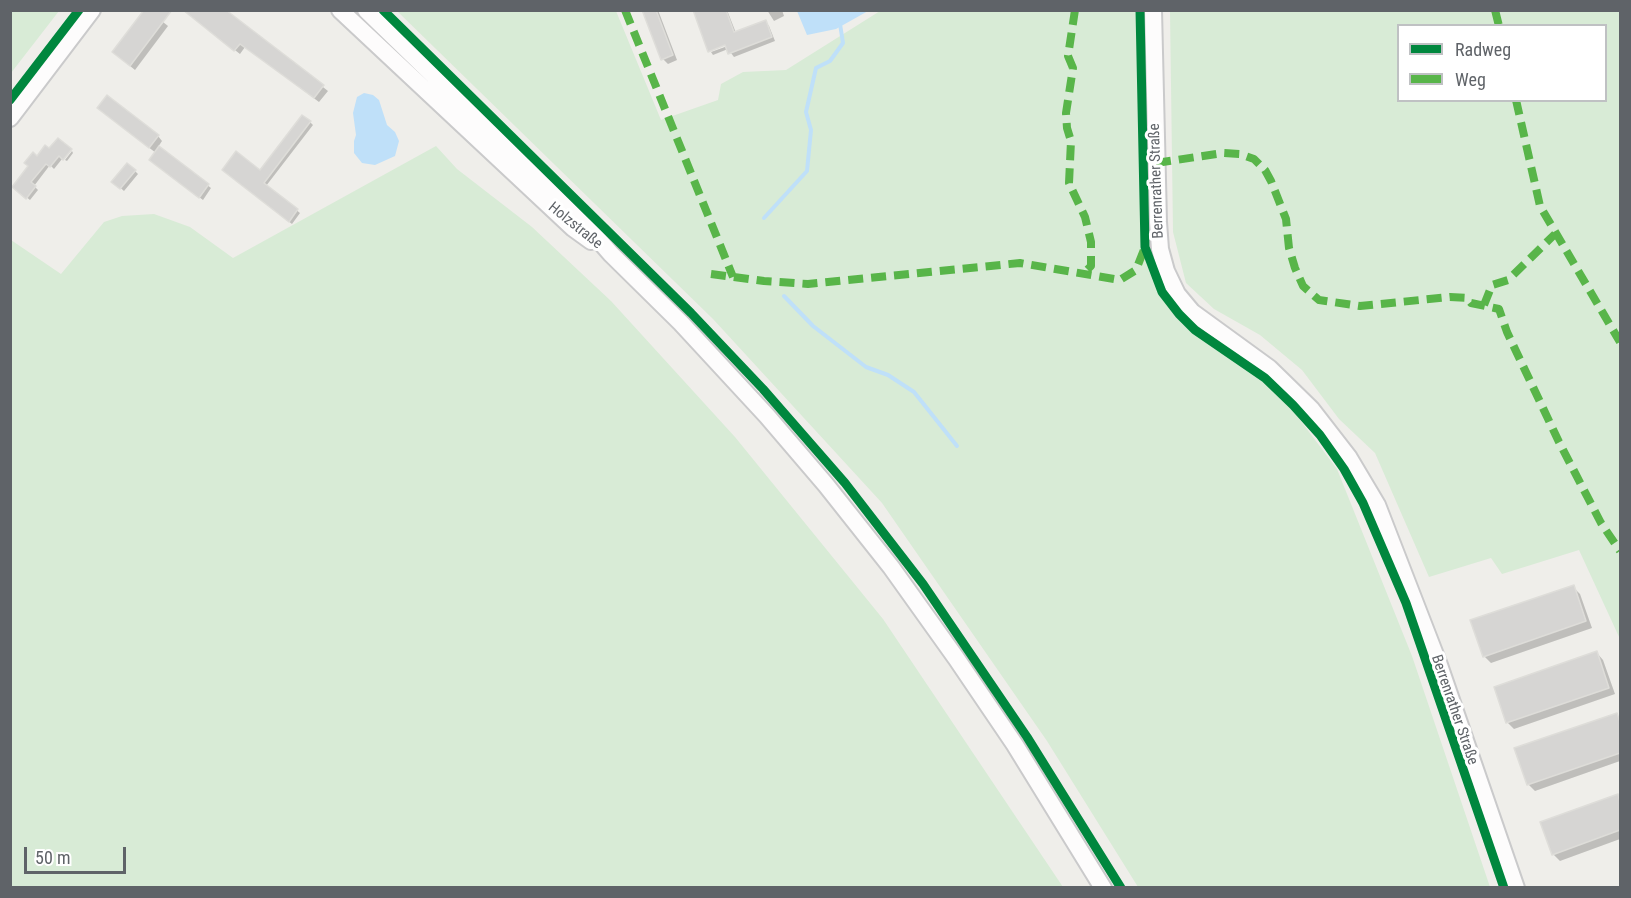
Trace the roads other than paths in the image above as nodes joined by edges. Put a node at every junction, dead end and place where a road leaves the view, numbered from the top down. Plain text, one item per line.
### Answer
1 (92, 10) edge
2 (340, 10) edge
3 (366, 10) edge
4 (1153, 10) edge
5 (10, 118) edge
6 (610, 254) junction
7 (1104, 888) edge
8 (1516, 888) edge

1 - 5 main road
2 - 6 main road, Holzstraße
3 - 6 main road, Holzstraße
4 - 8 main road, Berrenrather Straße
6 - 7 main road

